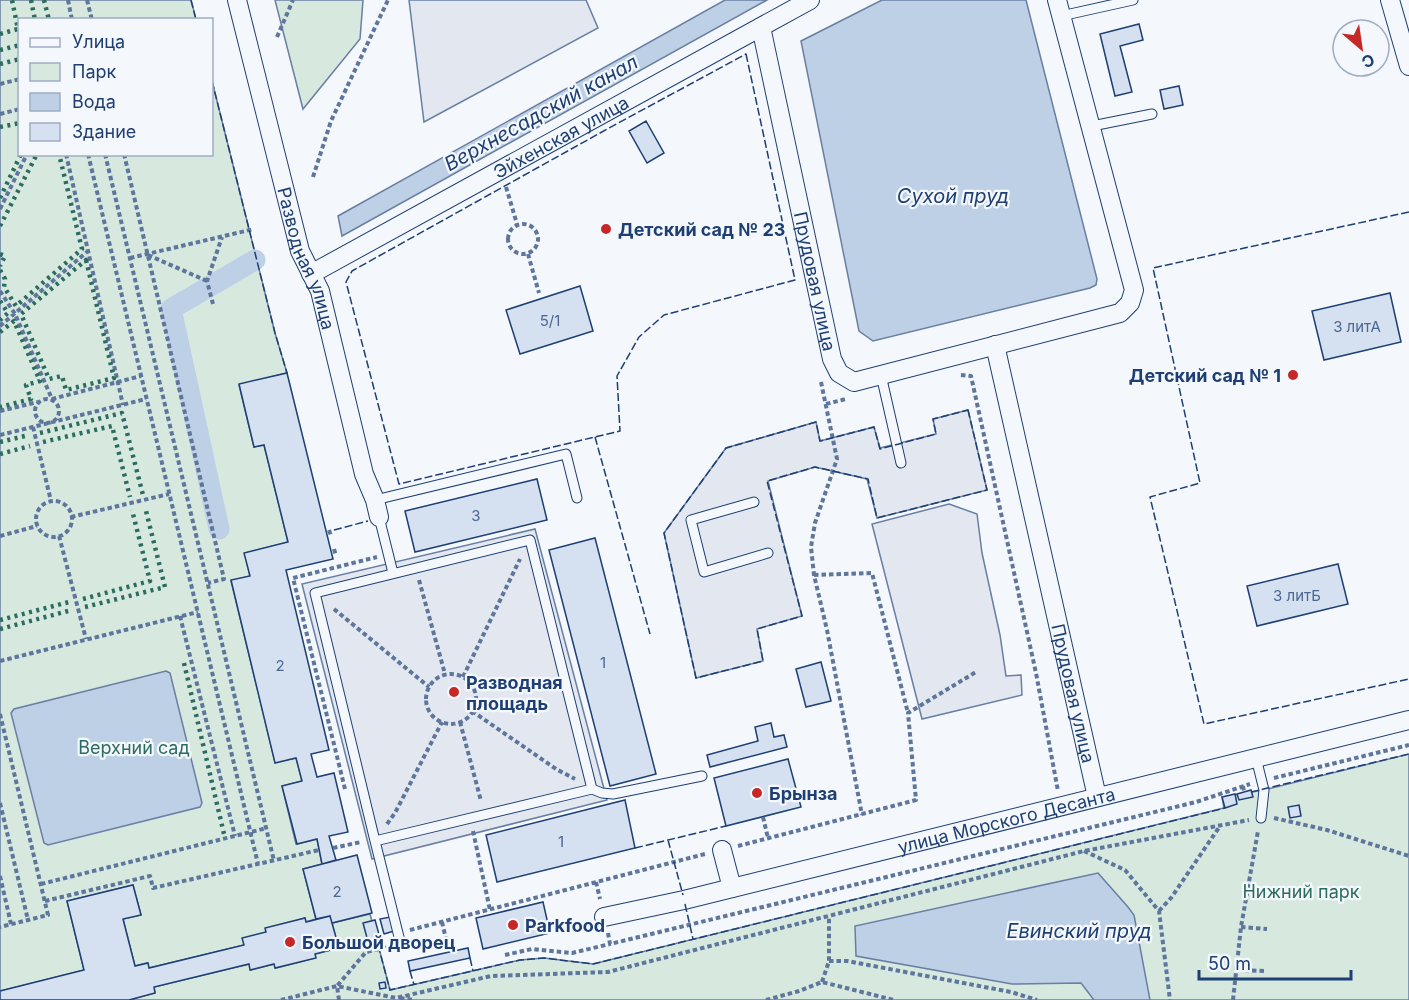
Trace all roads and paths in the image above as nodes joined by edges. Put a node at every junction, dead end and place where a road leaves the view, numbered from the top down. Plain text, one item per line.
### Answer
1 (68, 0) edge
2 (87, 0) edge
3 (237, 0) edge
4 (293, 0) edge
5 (388, 0) edge
6 (810, 0) edge
7 (1133, 0) edge
8 (1390, 0) edge
9 (1059, 8) edge
10 (72, 18) edge
11 (92, 18) edge
12 (761, 27) junction
13 (277, 38) dead end
14 (1409, 66) edge
15 (18, 80) edge
16 (0, 84) edge
17 (18, 110) edge
18 (0, 114) edge
19 (1152, 114) dead end
20 (1092, 126) junction
21 (26, 156) edge
22 (66, 156) edge
23 (88, 156) edge
24 (105, 156) edge
25 (124, 156) edge
26 (313, 177) dead end
27 (504, 184) dead end
28 (0, 209) edge
29 (517, 224) junction
30 (254, 229) dead end
31 (222, 237) junction
32 (88, 251) junction
33 (528, 254) junction
34 (148, 255) junction
35 (130, 258) junction
36 (311, 274) junction
37 (207, 281) junction
38 (0, 291) edge
39 (539, 293) dead end
40 (213, 304) dead end
41 (15, 314) junction
42 (0, 326) edge
43 (995, 345) junction
44 (881, 375) junction
45 (141, 376) junction
46 (971, 376) dead end
47 (821, 380) dead end
48 (119, 382) junction
49 (52, 399) junction
50 (146, 399) junction
51 (39, 402) junction
52 (123, 405) junction
53 (0, 411) edge
54 (50, 423) junction
55 (33, 427) junction
56 (0, 435) edge
57 (901, 464) dead end
58 (170, 494) junction
59 (577, 498) dead end
60 (51, 501) junction
61 (754, 502) dead end
62 (377, 509) junction
63 (72, 517) junction
64 (37, 526) junction
65 (329, 530) dead end
66 (0, 536) edge
67 (59, 536) junction
68 (331, 536) dead end
69 (334, 549) dead end
70 (768, 553) dead end
71 (336, 556) dead end
72 (393, 573) junction
73 (514, 573) dead end
74 (814, 575) junction
75 (208, 583) junction
76 (420, 585) dead end
77 (198, 612) junction
78 (342, 615) dead end
79 (180, 616) junction
80 (86, 639) junction
81 (0, 661) edge
82 (445, 674) junction
83 (463, 677) junction
84 (429, 687) junction
85 (472, 711) junction
86 (908, 713) dead end
87 (0, 714) edge
88 (1409, 720) edge
89 (442, 722) junction
90 (460, 722) junction
91 (1409, 744) edge
92 (1256, 758) junction
93 (556, 769) dead end
94 (702, 776) dead end
95 (1261, 781) junction
96 (1243, 786) junction
97 (592, 789) junction
98 (1244, 792) dead end
99 (1096, 797) junction
100 (0, 803) edge
101 (1061, 806) junction
102 (395, 813) dead end
103 (484, 813) junction
104 (862, 815) dead end
105 (763, 817) dead end
106 (1261, 818) junction
107 (1221, 825) junction
108 (267, 828) junction
109 (250, 832) junction
110 (235, 836) junction
111 (768, 838) dead end
112 (375, 841) junction
113 (333, 848) dead end
114 (320, 850) dead end
115 (722, 850) dead end
116 (1084, 851) junction
117 (1409, 856) edge
118 (274, 861) junction
119 (258, 864) junction
120 (0, 876) edge
121 (41, 884) junction
122 (732, 888) junction
123 (45, 902) junction
124 (490, 910) dead end
125 (1160, 911) junction
126 (830, 916) junction
127 (604, 917) dead end
128 (28, 920) junction
129 (442, 922) dead end
130 (11, 924) junction
131 (690, 925) dead end
132 (0, 927) edge
133 (1241, 927) junction
134 (1267, 929) dead end
135 (400, 941) dead end
136 (610, 944) dead end
137 (379, 949) dead end
138 (449, 952) dead end
139 (505, 955) dead end
140 (829, 961) junction
141 (1236, 970) junction
142 (1264, 971) dead end
143 (822, 982) junction
144 (337, 986) junction
145 (396, 998) junction
146 (281, 1000) edge
147 (339, 1000) edge
148 (414, 1000) edge
149 (766, 1000) edge
150 (894, 1000) edge
151 (1037, 1000) edge
152 (1170, 1000) edge
153 (1233, 1000) edge

1 - 10 path
2 - 11 path
3 - 36 street, Разводная улица
4 - 13 path
5 - 26 path
6 - 12 street, Эйхенская улица
7 - 9 lane
8 - 14 street
9 - 20 street, Прудовая улица
12 - 36 street, Эйхенская улица
12 - 44 street, Прудовая улица
15 - 16 path
17 - 18 path
19 - 20 lane
20 - 43 street, Прудовая улица
21 - 28 path
22 - 32 path
23 - 45 path
24 - 35 path
25 - 34 path
27 - 29 path
29 - 33 path
29 - 33 path
30 - 31 path
31 - 34 path
31 - 37 path
32 - 41 path
32 - 48 path
33 - 39 path
34 - 35 path
34 - 37 path
34 - 75 path
35 - 75 path
36 - 62 street, Разводная улица
37 - 40 path
38 - 41 path
41 - 42 path
41 - 49 path
43 - 44 street, Прудовая улица
43 - 99 street, Прудовая улица
44 - 57 lane
45 - 48 path
45 - 50 path
46 - 101 path
47 - 74 path
48 - 49 path
48 - 52 path
49 - 51 path
49 - 54 path
50 - 52 path
50 - 58 path
51 - 53 path
51 - 54 path
52 - 54 path
54 - 55 path
55 - 56 path
55 - 60 path
58 - 63 path
58 - 77 path
59 - 62 lane
60 - 63 path
60 - 64 path
61 - 70 lane
62 - 72 lane
63 - 67 path
64 - 66 path
64 - 67 path
65 - 68 path
67 - 80 path
69 - 71 path
72 - 97 lane
72 - 112 lane
73 - 83 path
74 - 86 path
74 - 104 path
75 - 108 path
76 - 82 path
77 - 79 path
77 - 109 path
78 - 84 path
79 - 80 path
79 - 110 path
80 - 81 path
82 - 83 path
82 - 84 path
83 - 85 path
84 - 89 path
85 - 90 path
85 - 93 path
87 - 121 path
88 - 92 street, улица Морского Десанта
89 - 90 path
89 - 102 path
90 - 103 path
91 - 95 path
92 - 95 lane
92 - 99 street, улица Морского Десанта
94 - 97 lane
95 - 96 path
95 - 106 lane
96 - 98 path
96 - 131 path
97 - 103 lane
99 - 101 street, улица Морского Десанта
100 - 128 path
101 - 122 street, улица Морского Десанта
103 - 112 lane
103 - 124 path
105 - 111 path
106 - 107 path
106 - 117 path
106 - 133 path
107 - 116 path
107 - 125 path
108 - 109 path
108 - 118 path
109 - 110 path
109 - 119 path
110 - 121 path
112 - 113 path
112 - 135 lane
114 - 118 path
115 - 122 street
116 - 125 path
116 - 126 path
118 - 119 path
119 - 123 path
120 - 130 path
121 - 123 path
122 - 127 street, улица Морского Десанта
123 - 128 path
125 - 152 path
126 - 140 path
126 - 145 path
128 - 130 path
129 - 138 path
130 - 132 path
133 - 134 path
133 - 141 path
136 - 139 path
137 - 144 path
140 - 143 path
140 - 151 path
141 - 142 path
141 - 153 path
143 - 149 path
143 - 150 path
144 - 145 path
144 - 146 path
144 - 147 path
145 - 148 path

